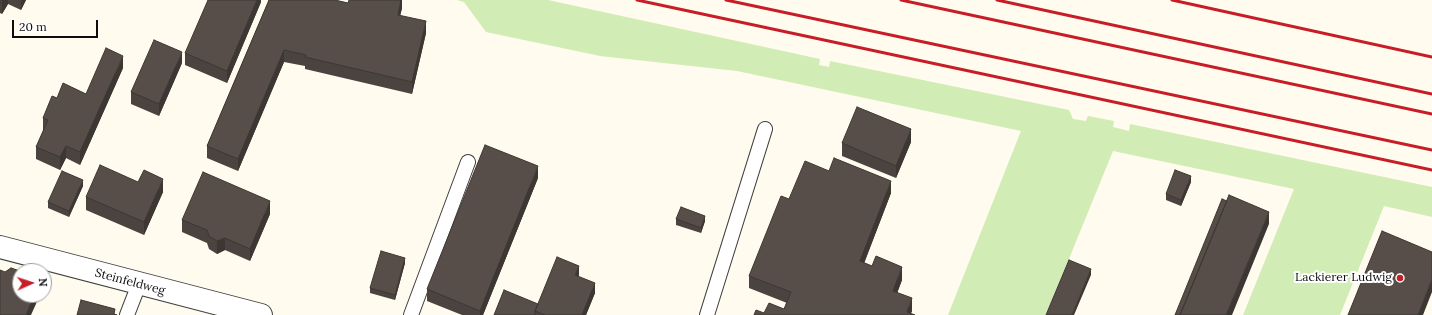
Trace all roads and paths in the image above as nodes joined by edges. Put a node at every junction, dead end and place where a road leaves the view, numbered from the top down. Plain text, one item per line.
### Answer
1 (765, 129) dead end
2 (468, 162) dead end
3 (0, 247) edge
4 (139, 284) junction
5 (227, 311) edge
6 (127, 315) edge
7 (261, 315) edge
8 (411, 315) edge
9 (707, 315) edge

1 - 9 lane
2 - 8 lane
3 - 4 street, Steinfeldweg
4 - 5 street, Steinfeldweg
4 - 6 lane
5 - 7 street, Steinfeldweg

